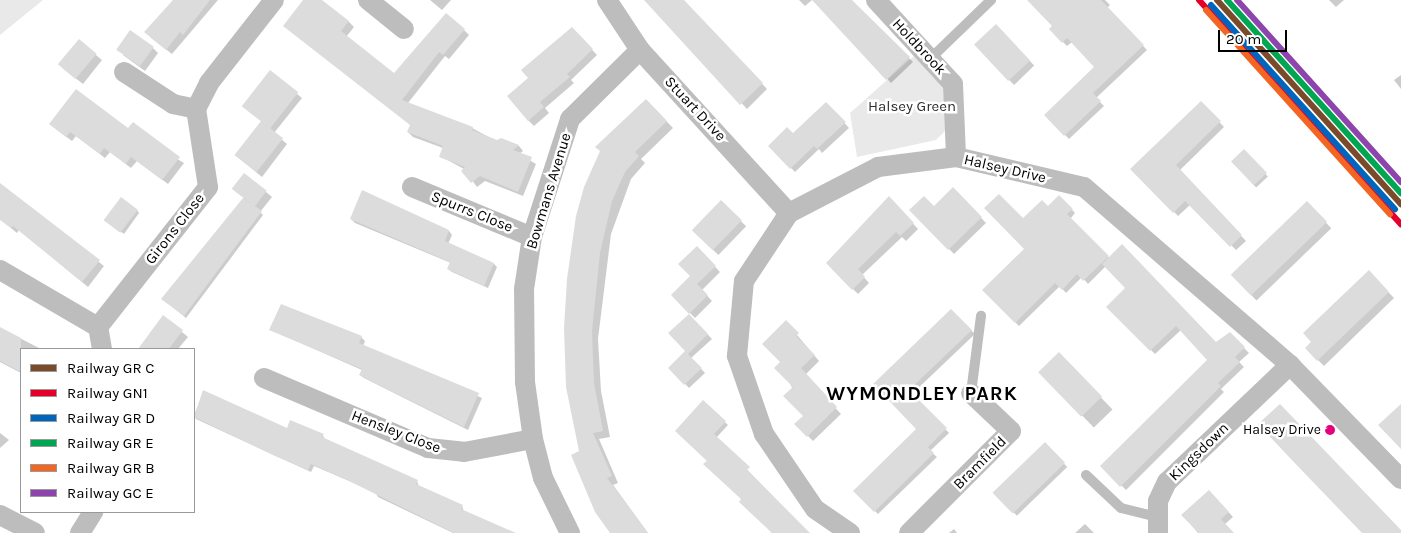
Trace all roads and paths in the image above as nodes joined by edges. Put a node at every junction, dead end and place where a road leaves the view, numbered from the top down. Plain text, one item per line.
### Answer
1 (274, 0) edge
2 (368, 0) edge
3 (606, 0) edge
4 (876, 0) edge
5 (990, 0) edge
6 (404, 29) dead end
7 (640, 50) junction
8 (930, 59) junction
9 (124, 72) dead end
10 (196, 109) junction
11 (956, 158) junction
12 (412, 188) dead end
13 (790, 212) junction
14 (532, 237) junction
15 (0, 270) edge
16 (981, 316) dead end
17 (98, 327) junction
18 (102, 348) edge
19 (1290, 364) junction
20 (264, 378) dead end
21 (971, 393) joint
22 (534, 439) junction
23 (1086, 475) dead end
24 (1401, 479) edge
25 (92, 513) edge
26 (0, 515) edge
27 (1157, 525) edge
28 (35, 533) edge
29 (80, 533) edge
30 (570, 533) edge
31 (850, 533) edge
32 (909, 533) edge

1 - 10 street
2 - 6 street
3 - 7 street, Stuart Drive
4 - 8 street, Holdbrook
5 - 8 lane
7 - 13 street, Stuart Drive
7 - 14 street, Bowmans Avenue
8 - 11 street, Holdbrook
9 - 10 street
10 - 17 street, Girons Close
11 - 13 street, Halsey Drive
11 - 19 street, Halsey Drive
12 - 14 street, Spurrs Close
13 - 31 street, Halsey Drive
14 - 22 street, Bowmans Avenue
15 - 17 street
16 - 21 lane
17 - 18 street
19 - 24 street, Halsey Drive
19 - 27 street, Kingsdown
20 - 22 street, Hensley Close
21 - 32 street, Bramfield
22 - 30 street, Bowmans Avenue
23 - 27 lane
25 - 29 street
26 - 28 street

